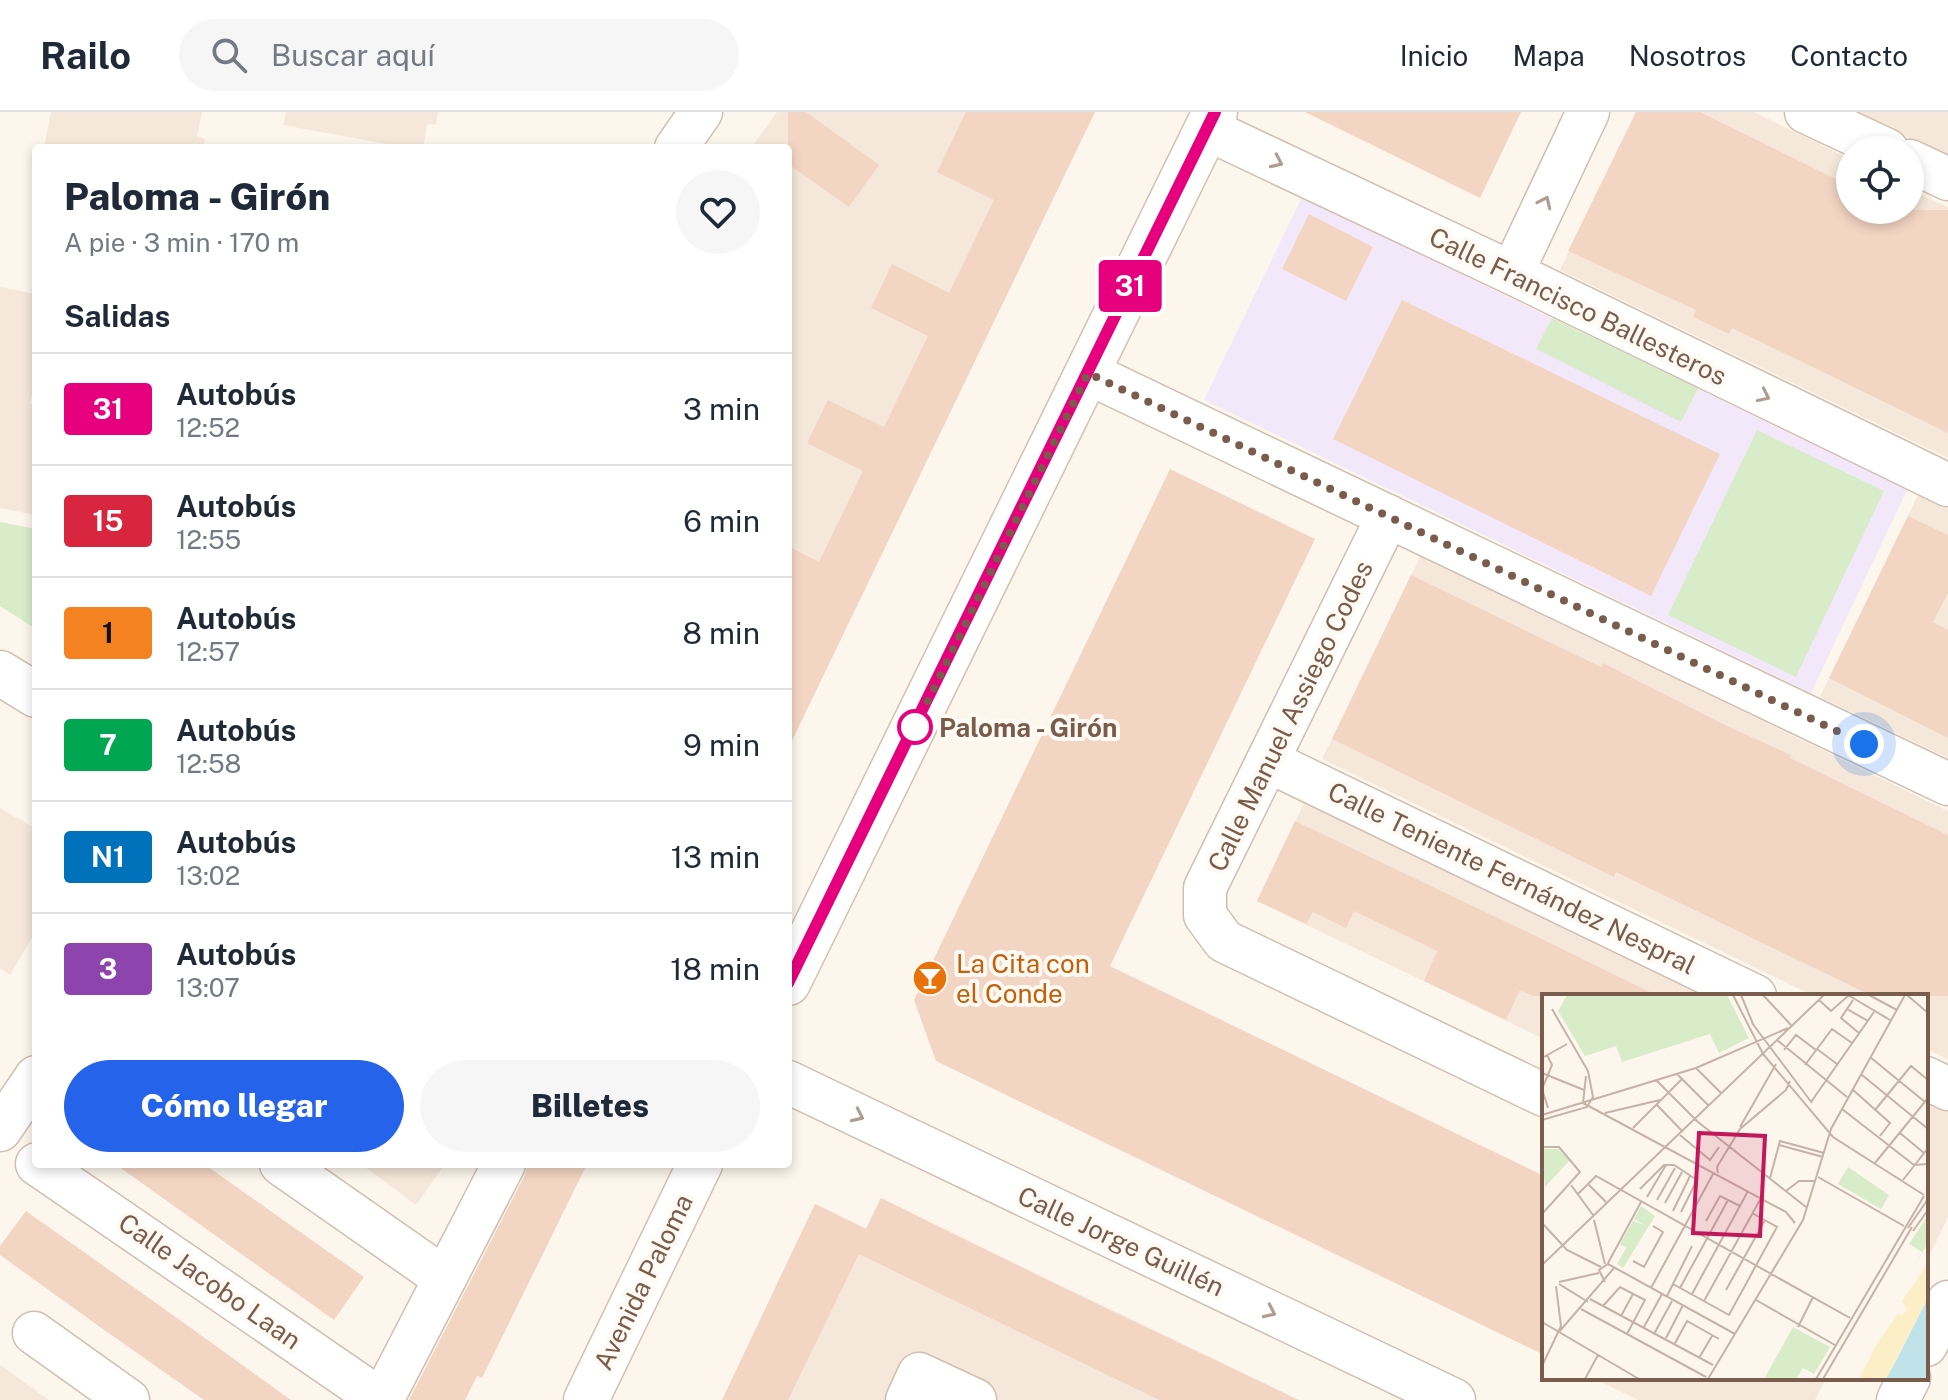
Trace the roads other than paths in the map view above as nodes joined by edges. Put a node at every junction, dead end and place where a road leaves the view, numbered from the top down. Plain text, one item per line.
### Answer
1 (701, 112) edge
2 (1588, 112) edge
3 (1806, 112) edge
4 (1211, 120) edge
5 (1857, 136) edge
6 (679, 144) edge
7 (1924, 168) edge
8 (1948, 179) edge
9 (1512, 273) junction
10 (1088, 373) junction
11 (1948, 485) edge
12 (1388, 516) junction
13 (0, 673) edge
14 (32, 693) edge
15 (1268, 761) junction
16 (1948, 784) edge
17 (792, 970) edge
18 (1751, 994) edge
19 (1928, 1079) edge
20 (32, 1083) edge
21 (792, 1084) edge
22 (1948, 1089) edge
23 (1542, 1094) edge
24 (0, 1130) edge
25 (0, 1140) edge
26 (32, 1161) edge
27 (42, 1168) edge
28 (287, 1168) edge
29 (502, 1168) edge
30 (695, 1169) edge
31 (444, 1278) junction
32 (1948, 1302) edge
33 (34, 1333) dead end
34 (1928, 1341) edge
35 (1908, 1380) edge
36 (128, 1400) edge
37 (382, 1400) edge
38 (586, 1400) edge
39 (907, 1400) edge
40 (975, 1400) edge
41 (1454, 1400) edge
42 (1898, 1400) edge

1 - 6 street
9 -> 2 street
3 - 5 street
4 -> 9 street, Calle Francisco Ballesteros
4 - 10 main road
7 - 8 street
9 -> 11 street, Calle Francisco Ballesteros
10 - 12 street
10 - 17 main road
12 - 15 street, Calle Manuel Assiego Codes
12 - 16 street
13 - 14 main road
15 - 18 street, Calle Teniente Fernández Nespral
15 - 23 street, Calle Manuel Assiego Codes
19 - 22 street
20 - 24 street
21 -> 41 street, Calle Jorge Guillén
25 - 26 street, Calle Jacobo Laan
27 - 37 street, Calle Jacobo Laan
28 - 31 street
29 - 31 street
30 - 38 main road, Avenida Paloma
31 - 37 street
32 - 34 street
33 - 36 street
35 - 42 street
39 - 40 street

